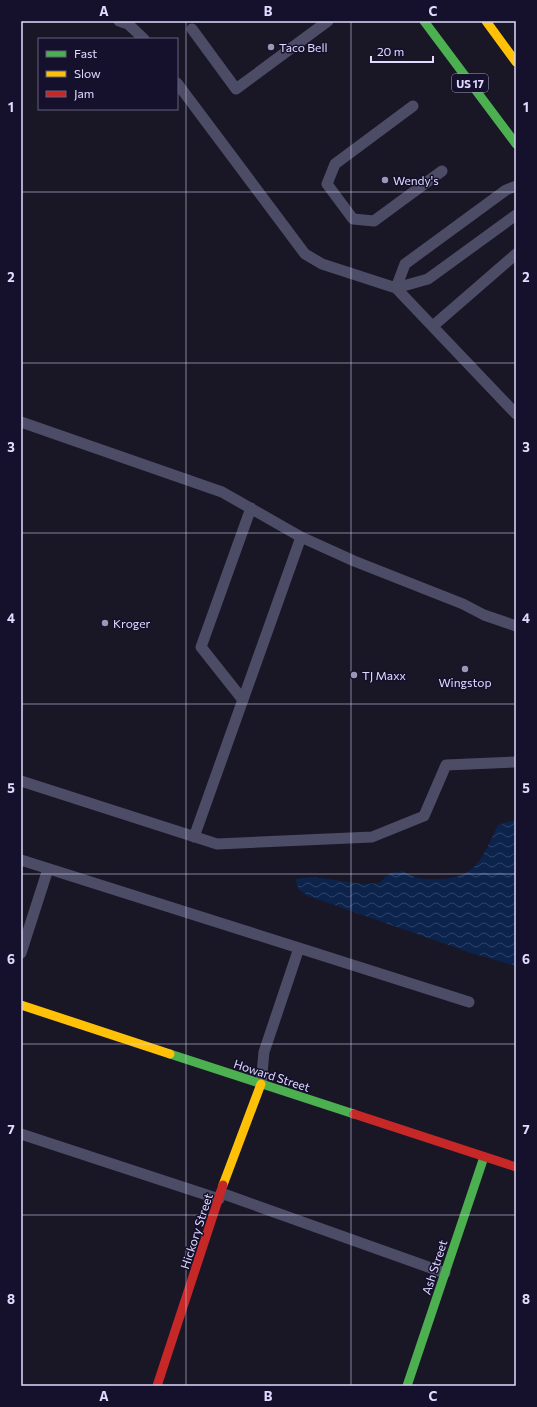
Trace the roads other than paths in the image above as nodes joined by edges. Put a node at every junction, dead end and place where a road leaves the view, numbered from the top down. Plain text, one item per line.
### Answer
1 (119, 21) edge
2 (328, 21) edge
3 (424, 21) edge
4 (486, 21) edge
5 (192, 29) dead end
6 (143, 38) edge
7 (516, 62) edge
8 (178, 84) edge
9 (413, 106) dead end
10 (516, 144) edge
11 (442, 171) dead end
12 (516, 186) edge
13 (516, 214) edge
14 (516, 254) edge
15 (396, 288) junction
16 (433, 326) junction
17 (516, 414) edge
18 (21, 422) edge
19 (251, 508) junction
20 (301, 537) junction
21 (516, 626) edge
22 (243, 700) junction
23 (516, 762) edge
24 (21, 781) edge
25 (194, 837) junction
26 (21, 860) edge
27 (48, 869) junction
28 (299, 948) junction
29 (21, 953) edge
30 (469, 1002) dead end
31 (21, 1006) edge
32 (261, 1084) junction
33 (21, 1134) edge
34 (484, 1157) junction
35 (516, 1167) edge
36 (220, 1196) junction
37 (445, 1273) junction
38 (157, 1386) edge
39 (407, 1386) edge

1 - 6 lane
2 - 5 lane
3 - 10 street, US 17
4 - 7 street
8 - 15 lane
9 - 11 lane
12 - 15 lane
13 - 15 lane
14 - 16 lane
15 - 16 lane
16 - 17 lane
18 - 19 lane
19 - 20 lane
19 - 22 lane
20 - 21 lane
20 - 22 lane
22 - 25 lane
23 - 25 lane
24 - 25 lane
26 - 27 lane
27 - 28 lane
27 - 29 lane
28 - 30 lane
28 - 32 lane
31 - 32 street, Howard Street
32 - 34 street, Howard Street
32 - 36 street, Hickory Street
33 - 36 lane
34 - 35 street, Howard Street
34 - 37 street, Ash Street
36 - 37 lane
36 - 38 street, Hickory Street
37 - 39 street, Ash Street

